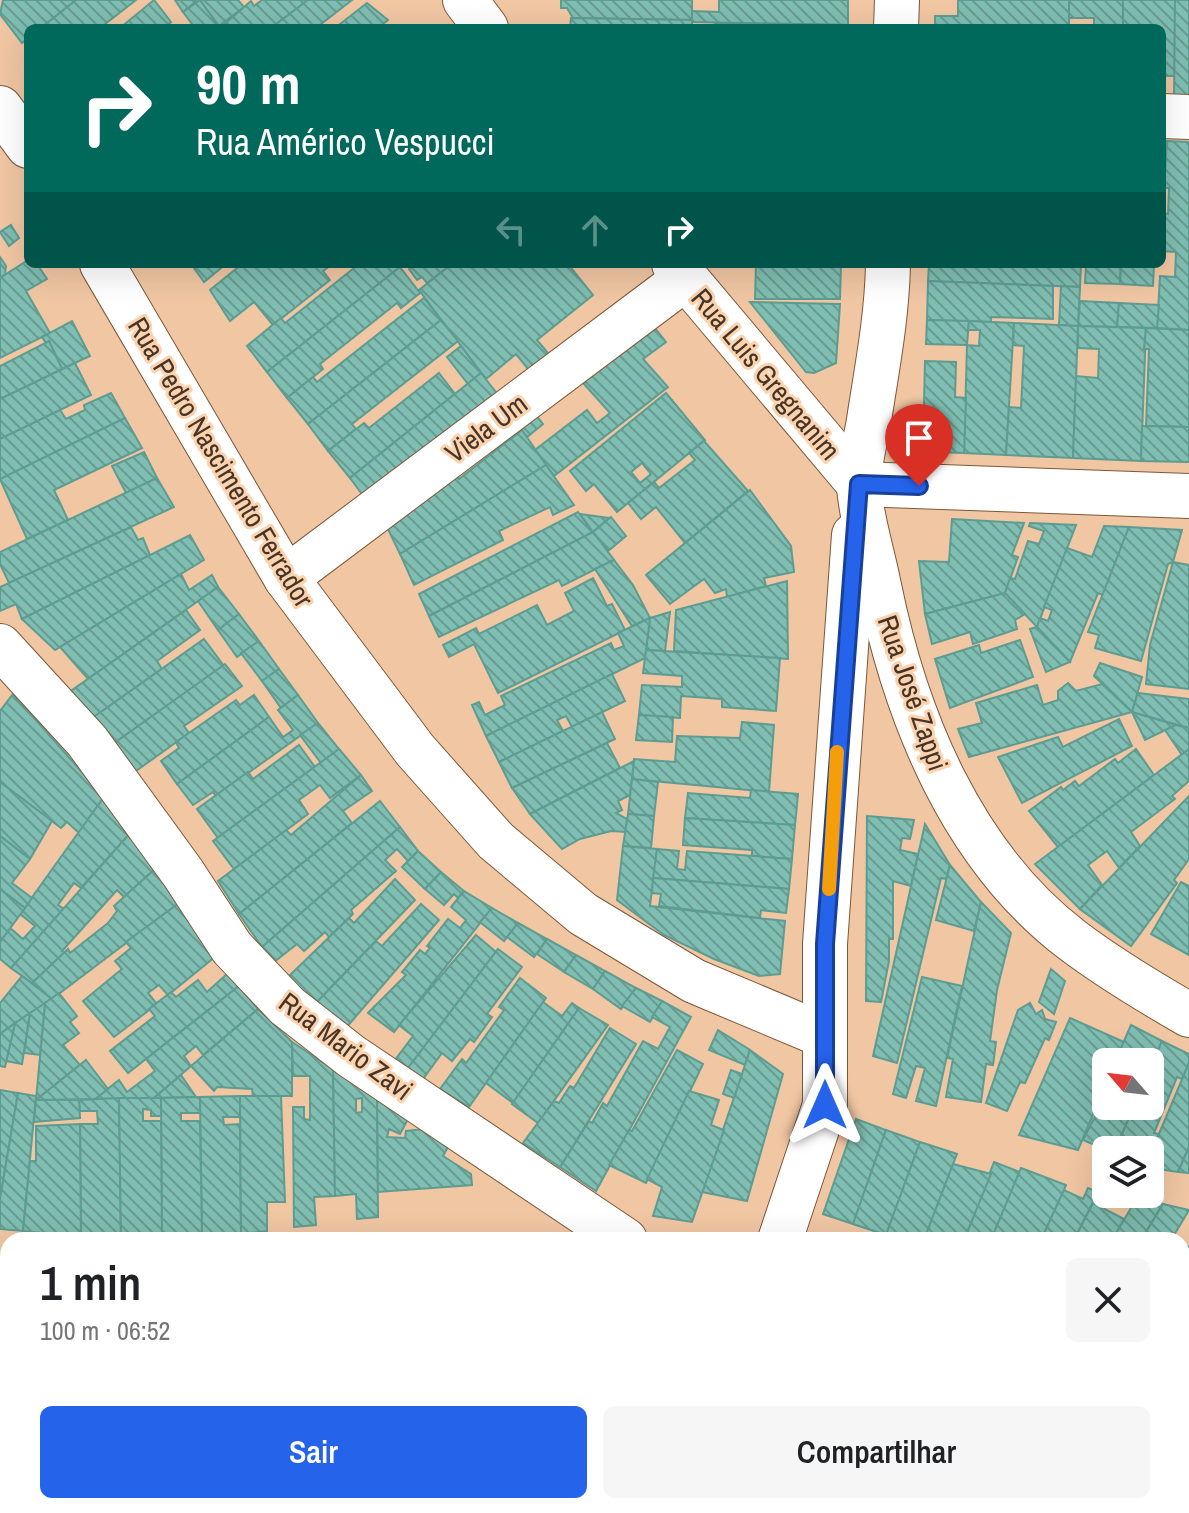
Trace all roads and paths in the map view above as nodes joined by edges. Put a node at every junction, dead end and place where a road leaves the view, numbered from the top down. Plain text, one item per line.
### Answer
1 (465, 0) edge
2 (897, 0) edge
3 (483, 24) edge
4 (896, 24) edge
5 (0, 108) edge
6 (1166, 116) edge
7 (1189, 117) edge
8 (24, 141) edge
9 (104, 268) edge
10 (888, 268) edge
11 (680, 271) edge
12 (859, 484) junction
13 (1189, 496) edge
14 (286, 578) junction
15 (0, 646) edge
16 (1189, 1015) edge
17 (825, 1036) junction
18 (613, 1232) edge
19 (783, 1232) edge

1 - 3 street
2 - 4 street
5 - 8 street
6 - 7 street
9 - 14 street, Rua Pedro Nascimento Ferrador
10 - 12 street, Rua José Zappi
11 - 12 street, Rua Luis Gregnanim
11 - 14 street, Viela Um
12 - 13 street
12 - 16 street, Rua José Zappi
12 - 17 street
14 - 17 street, Rua Pedro Nascimento Ferrador
15 - 18 street, Rua Mario Zavi
17 - 19 street

